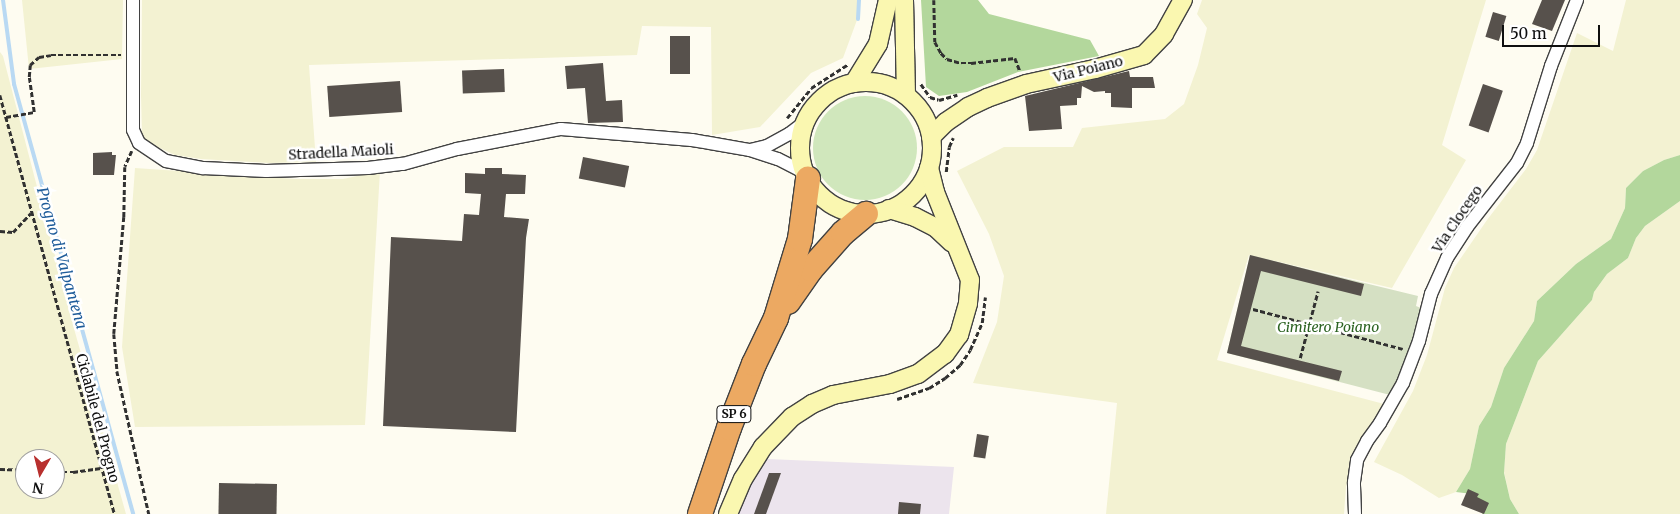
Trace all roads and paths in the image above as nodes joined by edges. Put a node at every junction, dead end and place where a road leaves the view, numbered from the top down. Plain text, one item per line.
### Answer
1 (133, 0) edge
2 (888, 0) edge
3 (904, 0) edge
4 (934, 0) edge
5 (1183, 0) edge
6 (1577, 0) edge
7 (132, 54) junction
8 (850, 63) dead end
9 (919, 78) dead end
10 (854, 83) junction
11 (1026, 84) junction
12 (0, 95) edge
13 (906, 95) junction
14 (964, 101) junction
15 (919, 108) junction
16 (6, 117) junction
17 (786, 120) dead end
18 (806, 121) junction
19 (956, 134) dead end
20 (932, 137) junction
21 (139, 143) junction
22 (750, 150) junction
23 (929, 168) junction
24 (806, 176) junction
25 (946, 178) dead end
26 (889, 210) junction
27 (31, 213) junction
28 (866, 214) junction
29 (0, 231) edge
30 (955, 246) junction
31 (1318, 291) dead end
32 (984, 293) dead end
33 (1252, 309) dead end
34 (776, 318) junction
35 (1309, 324) junction
36 (1406, 349) dead end
37 (1300, 358) dead end
38 (894, 400) dead end
39 (100, 468) junction
40 (0, 469) edge
41 (15, 470) edge
42 (65, 472) edge
43 (114, 514) edge
44 (149, 514) edge
45 (700, 514) edge
46 (728, 514) edge
47 (1355, 514) edge

1 - 7 street
2 - 10 street
3 - 13 street
4 - 11 path
5 - 11 street, Via Poiano
6 - 47 street, Via Clocego
7 - 16 path
7 - 21 street
8 - 17 path
9 - 14 path
10 - 13 street
10 - 18 street
11 - 14 street, Via Poiano
12 - 16 path, Ciclabile del Progno
13 - 15 street
14 - 15 street, Via Poiano
14 - 20 street, Via Poiano
15 - 20 street
16 - 27 path, Ciclabile del Progno
18 - 22 street, Stradella Maioli
18 - 24 street
19 - 25 path
20 - 23 street
21 - 22 street, Stradella Maioli
21 - 44 path
22 - 24 street, Stradella Maioli
23 - 26 street
23 - 30 street
24 - 28 street
24 - 34 highway
26 - 28 street
26 - 30 street
27 - 29 path
27 - 39 path, Ciclabile del Progno
28 - 34 highway
30 - 46 street
31 - 35 path
32 - 38 path
33 - 35 path
34 - 45 highway, SP 6
35 - 36 path
35 - 37 path
39 - 42 path
39 - 43 path, Ciclabile del Progno
40 - 41 path

